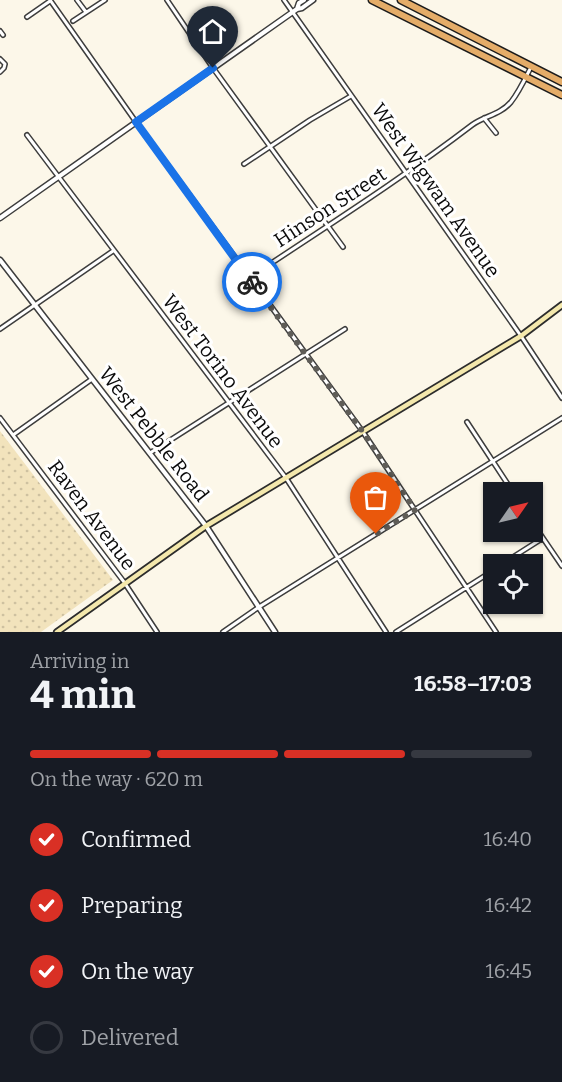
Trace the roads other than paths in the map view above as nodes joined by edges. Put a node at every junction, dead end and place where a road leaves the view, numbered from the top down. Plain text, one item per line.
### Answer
1 (50, 0) edge
2 (77, 0) edge
3 (105, 0) edge
4 (167, 0) edge
5 (284, 0) edge
6 (304, 0) edge
7 (313, 0) edge
8 (372, 0) edge
9 (401, 0) edge
10 (297, 9) junction
11 (86, 12) junction
12 (292, 12) junction
13 (27, 17) dead end
14 (73, 21) dead end
15 (0, 30) edge
16 (3, 35) dead end
17 (0, 59) edge
18 (531, 67) junction
19 (213, 68) junction
20 (0, 72) edge
21 (526, 77) junction
22 (562, 82) edge
23 (351, 96) junction
24 (562, 96) edge
25 (484, 118) junction
26 (136, 122) junction
27 (496, 133) dead end
28 (27, 135) dead end
29 (272, 146) junction
30 (244, 164) dead end
31 (407, 174) junction
32 (57, 178) junction
33 (0, 218) edge
34 (329, 225) junction
35 (343, 247) dead end
36 (113, 252) junction
37 (0, 260) edge
38 (249, 278) junction
39 (35, 305) junction
40 (562, 305) edge
41 (0, 329) edge
42 (345, 329) dead end
43 (521, 336) junction
44 (306, 354) junction
45 (92, 379) junction
46 (562, 398) edge
47 (228, 404) junction
48 (0, 418) edge
49 (562, 418) edge
50 (467, 422) dead end
51 (363, 432) junction
52 (13, 435) junction
53 (150, 453) junction
54 (493, 461) junction
55 (286, 478) junction
56 (507, 482) edge
57 (415, 510) junction
58 (206, 526) junction
59 (543, 538) edge
60 (537, 542) edge
61 (518, 554) edge
62 (338, 558) junction
63 (562, 566) edge
64 (483, 577) edge
65 (124, 582) junction
66 (466, 587) junction
67 (259, 607) junction
68 (57, 632) edge
69 (158, 632) edge
70 (223, 632) edge
71 (275, 632) edge
72 (386, 632) edge
73 (396, 632) edge
74 (496, 632) edge

1 - 13 street
1 - 26 street
2 - 11 street
3 - 11 street
4 - 19 street
5 - 12 street, West Wigwam Avenue
6 - 10 street
7 - 10 street
8 - 21 highway
9 - 18 highway
10 - 12 street
11 - 14 street
12 - 19 street
12 - 23 street, West Wigwam Avenue
15 - 16 street
17 - 20 street
18 - 21 street, Hinson Street
18 - 22 highway
19 - 26 street
19 - 29 street
21 - 24 highway
21 - 25 street, Hinson Street
23 - 29 street
23 - 31 street, West Wigwam Avenue
25 - 27 street
25 - 31 street, Hinson Street
26 - 32 street
26 - 38 street
28 - 32 street, West Torino Avenue
29 - 30 street
29 - 34 street
31 - 34 street, Hinson Street
31 - 43 street, West Wigwam Avenue
32 - 33 street
32 - 36 street, West Torino Avenue
34 - 35 street
34 - 38 street, Hinson Street
36 - 39 street
36 - 47 street, West Torino Avenue
37 - 39 street, West Pebble Road
38 - 44 street
39 - 41 street
39 - 45 street, West Pebble Road
40 - 43 main road
42 - 44 street
43 - 46 street, West Wigwam Avenue
43 - 51 main road
44 - 47 street
44 - 51 street
45 - 52 street
45 - 53 street, West Pebble Road
47 - 53 street
47 - 55 street, West Torino Avenue
48 - 52 street, Raven Avenue
49 - 54 street
50 - 54 street
51 - 55 main road
51 - 57 street
52 - 65 street, Raven Avenue
53 - 58 street, West Pebble Road
54 - 56 street
54 - 57 street
55 - 58 main road
55 - 62 street, West Torino Avenue
57 - 62 street
57 - 66 street
58 - 65 main road
58 - 67 street, West Pebble Road
59 - 63 street
60 - 61 street
62 - 67 street
62 - 72 street, West Torino Avenue
64 - 66 street
65 - 68 main road
65 - 69 street, Raven Avenue
66 - 73 street
66 - 74 street
67 - 70 street
67 - 71 street, West Pebble Road

